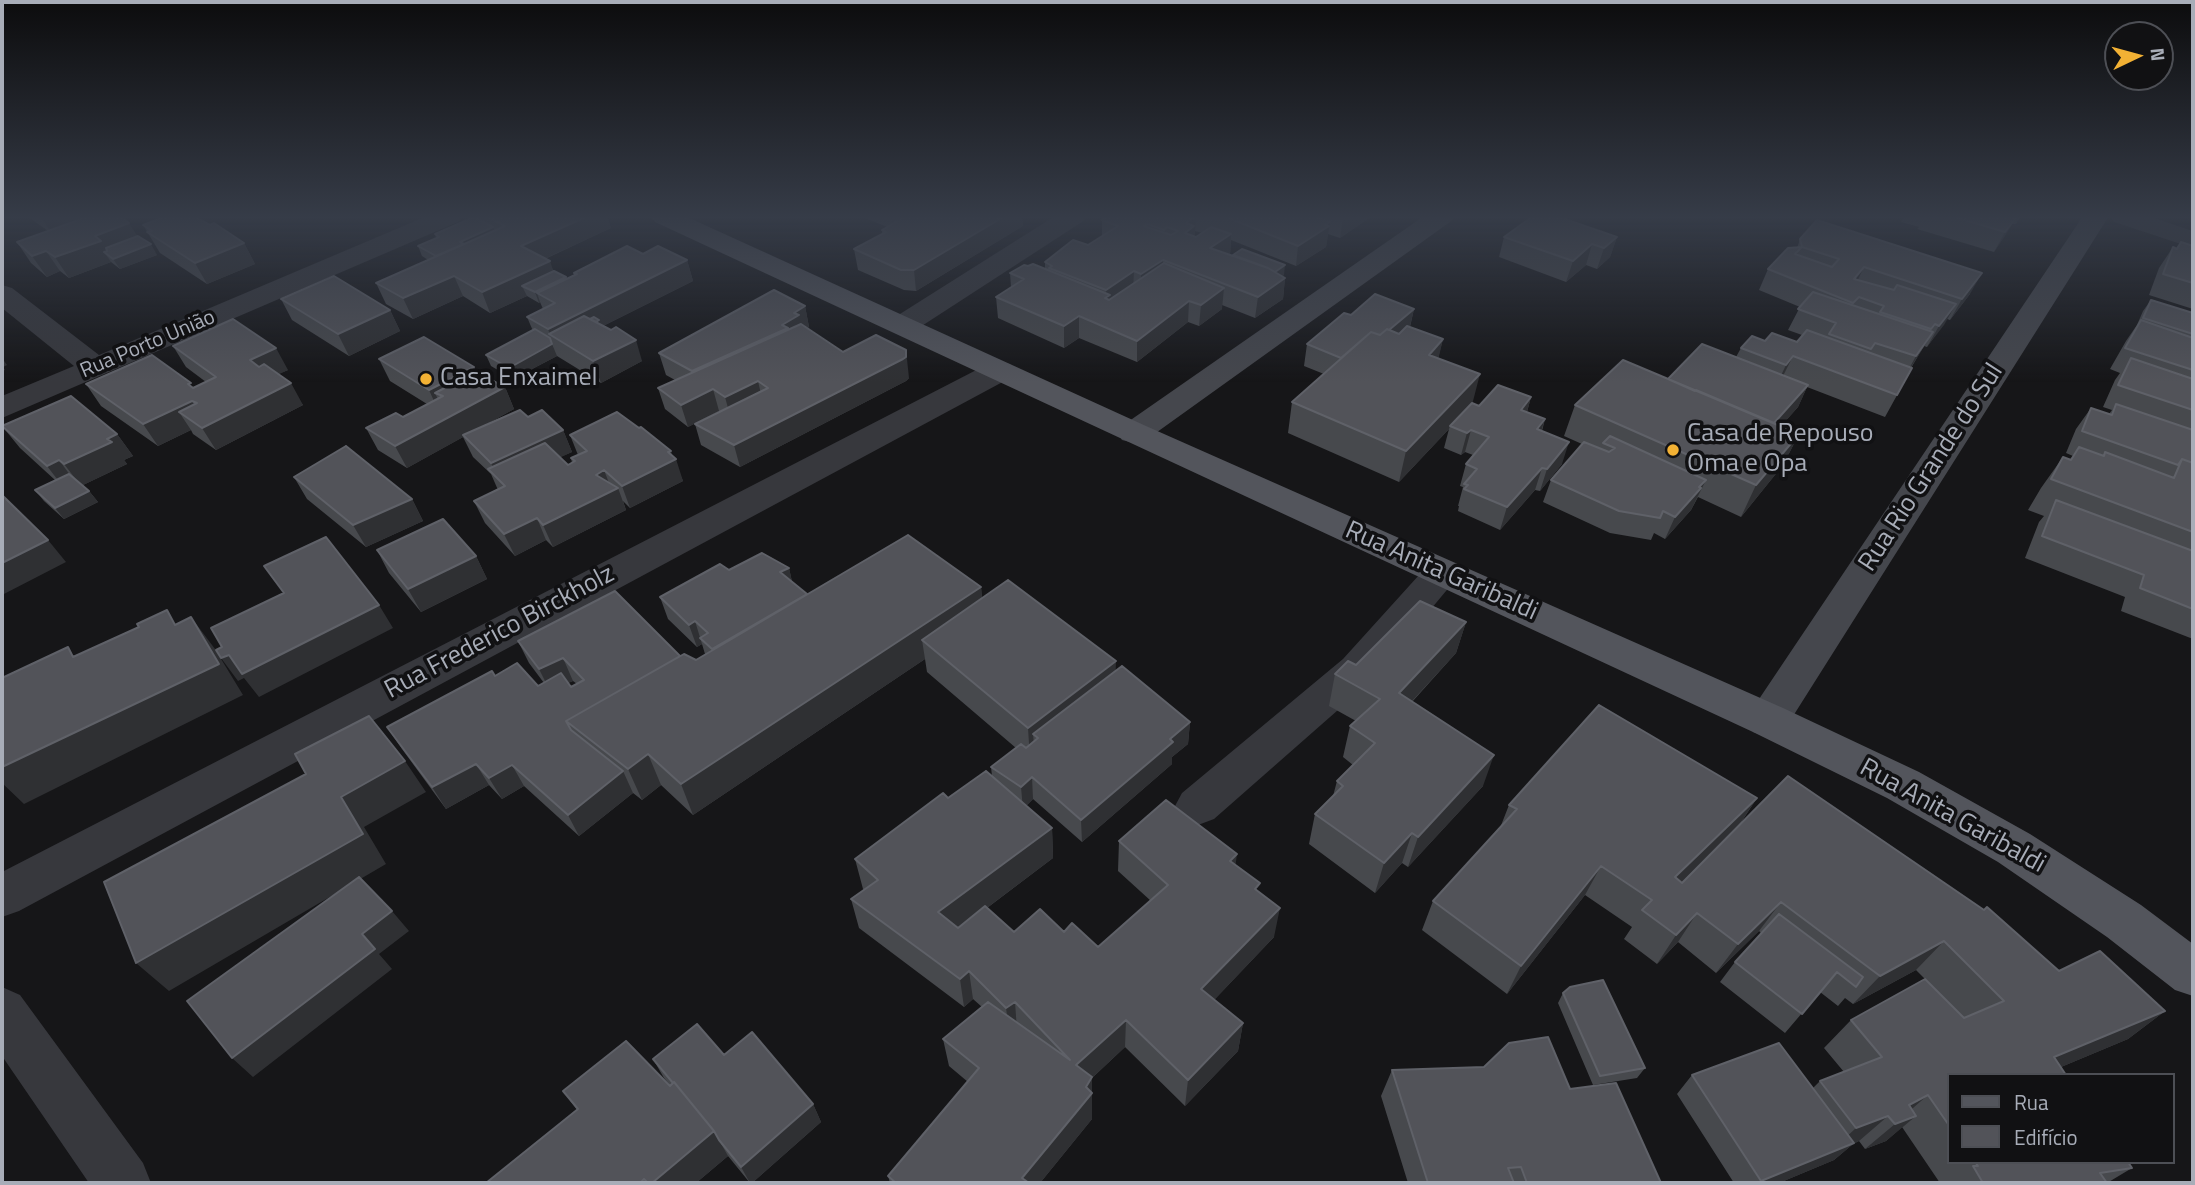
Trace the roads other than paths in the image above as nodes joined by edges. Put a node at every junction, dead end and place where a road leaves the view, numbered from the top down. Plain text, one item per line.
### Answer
1 (321, 271) edge
2 (785, 271) edge
3 (987, 271) edge
4 (1363, 271) edge
5 (2060, 271) edge
6 (2, 294) edge
7 (903, 325) junction
8 (96, 368) junction
9 (999, 371) junction
10 (2, 408) edge
11 (1134, 433) junction
12 (1443, 573) junction
13 (1768, 720) junction
14 (1198, 806) dead end
15 (2, 896) edge
16 (2193, 973) edge
17 (2, 1012) edge
18 (123, 1183) edge

1 - 8 street, Rua Porto União
2 - 7 main road, Rua Anita Garibaldi
3 - 7 street
4 - 11 main road
5 - 13 main road, Rua Rio Grande do Sul
6 - 8 street
7 - 9 main road, Rua Anita Garibaldi
8 - 10 street, Rua Porto União
9 - 11 main road, Rua Anita Garibaldi
9 - 15 street, Rua Frederico Birckholz
11 - 12 main road, Rua Anita Garibaldi
12 - 13 main road, Rua Anita Garibaldi
12 - 14 street
13 - 16 main road, Rua Anita Garibaldi
17 - 18 street

